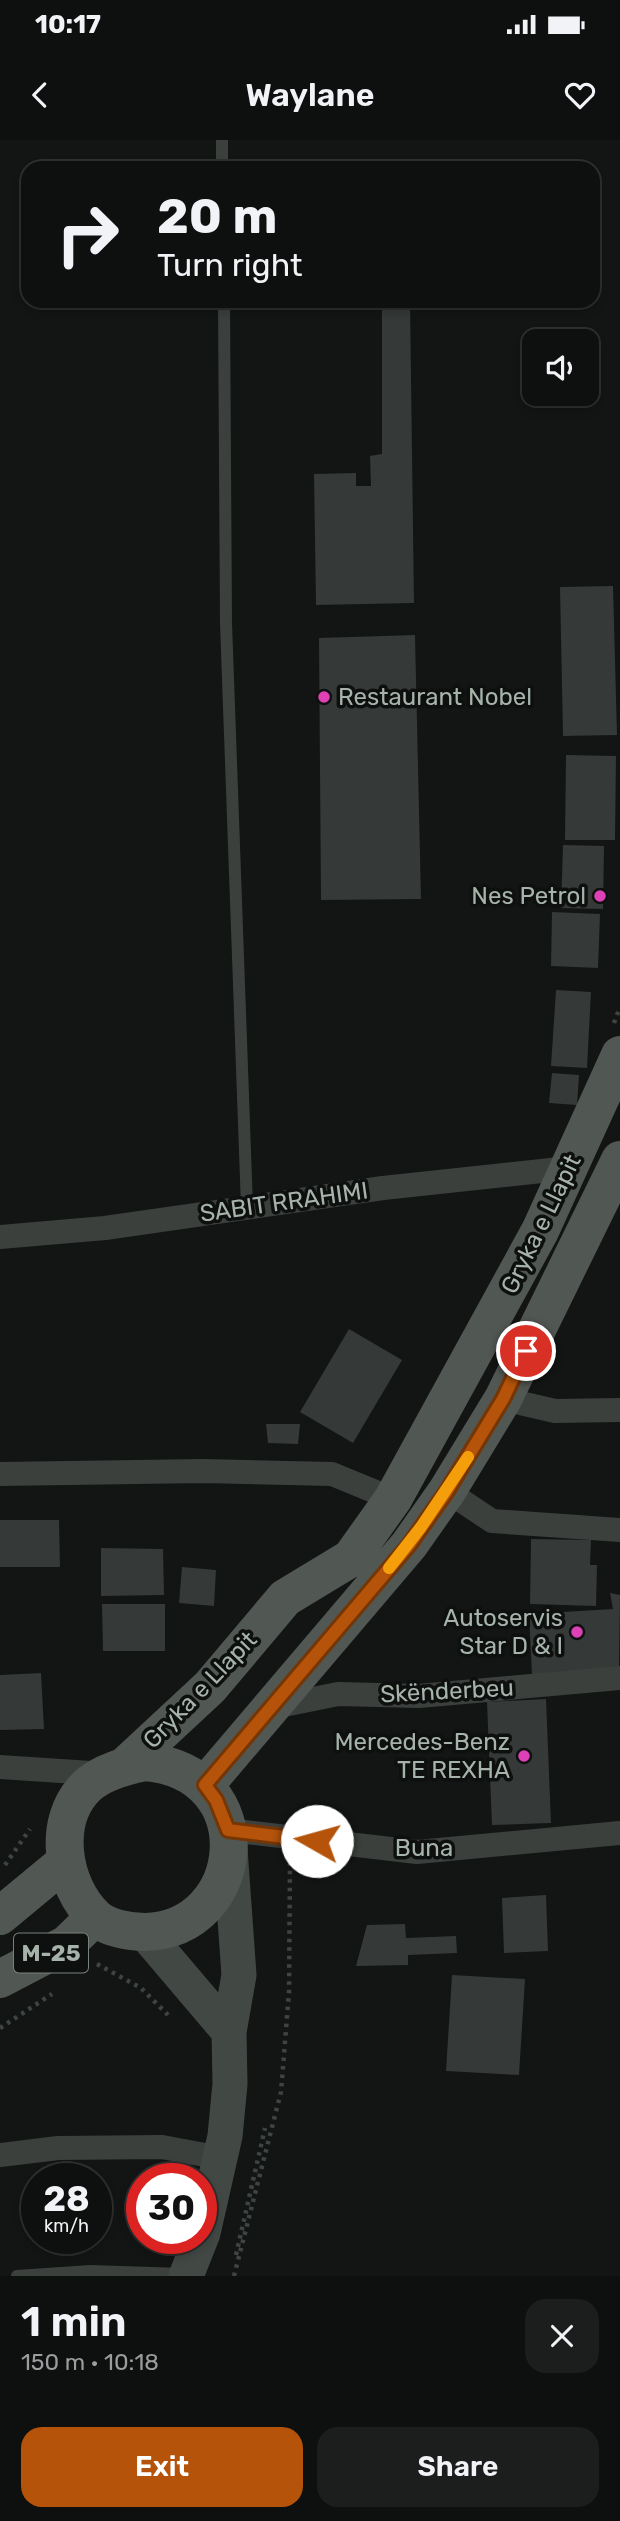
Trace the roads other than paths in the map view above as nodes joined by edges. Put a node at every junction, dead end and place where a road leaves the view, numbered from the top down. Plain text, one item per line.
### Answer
1 (222, 140) edge
2 (222, 161) edge
3 (224, 308) edge
4 (615, 1043) edge
5 (620, 1160) edge
6 (569, 1168) junction
7 (247, 1208) junction
8 (0, 1237) edge
9 (503, 1399) junction
10 (620, 1410) edge
11 (0, 1474) edge
12 (447, 1491) junction
13 (393, 1499) junction
14 (620, 1530) edge
15 (620, 1678) edge
16 (274, 1707) junction
17 (0, 1767) edge
18 (116, 1770) junction
19 (205, 1785) junction
20 (228, 1830) junction
21 (620, 1833) edge
22 (65, 1861) junction
23 (0, 1916) edge
24 (95, 1917) junction
25 (144, 1932) junction
26 (0, 1979) edge
27 (229, 2032) junction
28 (0, 2155) edge
29 (221, 2158) junction
30 (187, 2275) edge
31 (17, 2276) edge

1 - 2 lane
3 - 7 lane
4 - 6 main road, Gryka e Llapit
5 - 9 main road, Gryka e Llapit
6 - 7 street, SABIT RRAHIMI
6 - 13 main road, Gryka e Llapit
7 - 8 street, SABIT RRAHIMI
9 - 10 street
9 - 12 main road, Gryka e Llapit
11 - 13 street
12 - 14 street
12 - 16 main road, Gryka e Llapit
13 - 18 main road, Gryka e Llapit
15 - 16 street, Skënderbeu
16 - 19 main road, Gryka e Llapit
17 - 18 street
18 - 19 main road
18 - 22 main road
19 - 20 main road
20 - 21 street, Buna
20 - 25 main road
20 - 27 main road
22 - 23 main road, M-25
22 - 24 main road
24 - 25 main road
24 - 26 main road, M-25
25 - 27 main road
27 - 29 main road
28 - 29 street
29 - 30 main road
30 - 31 lane

